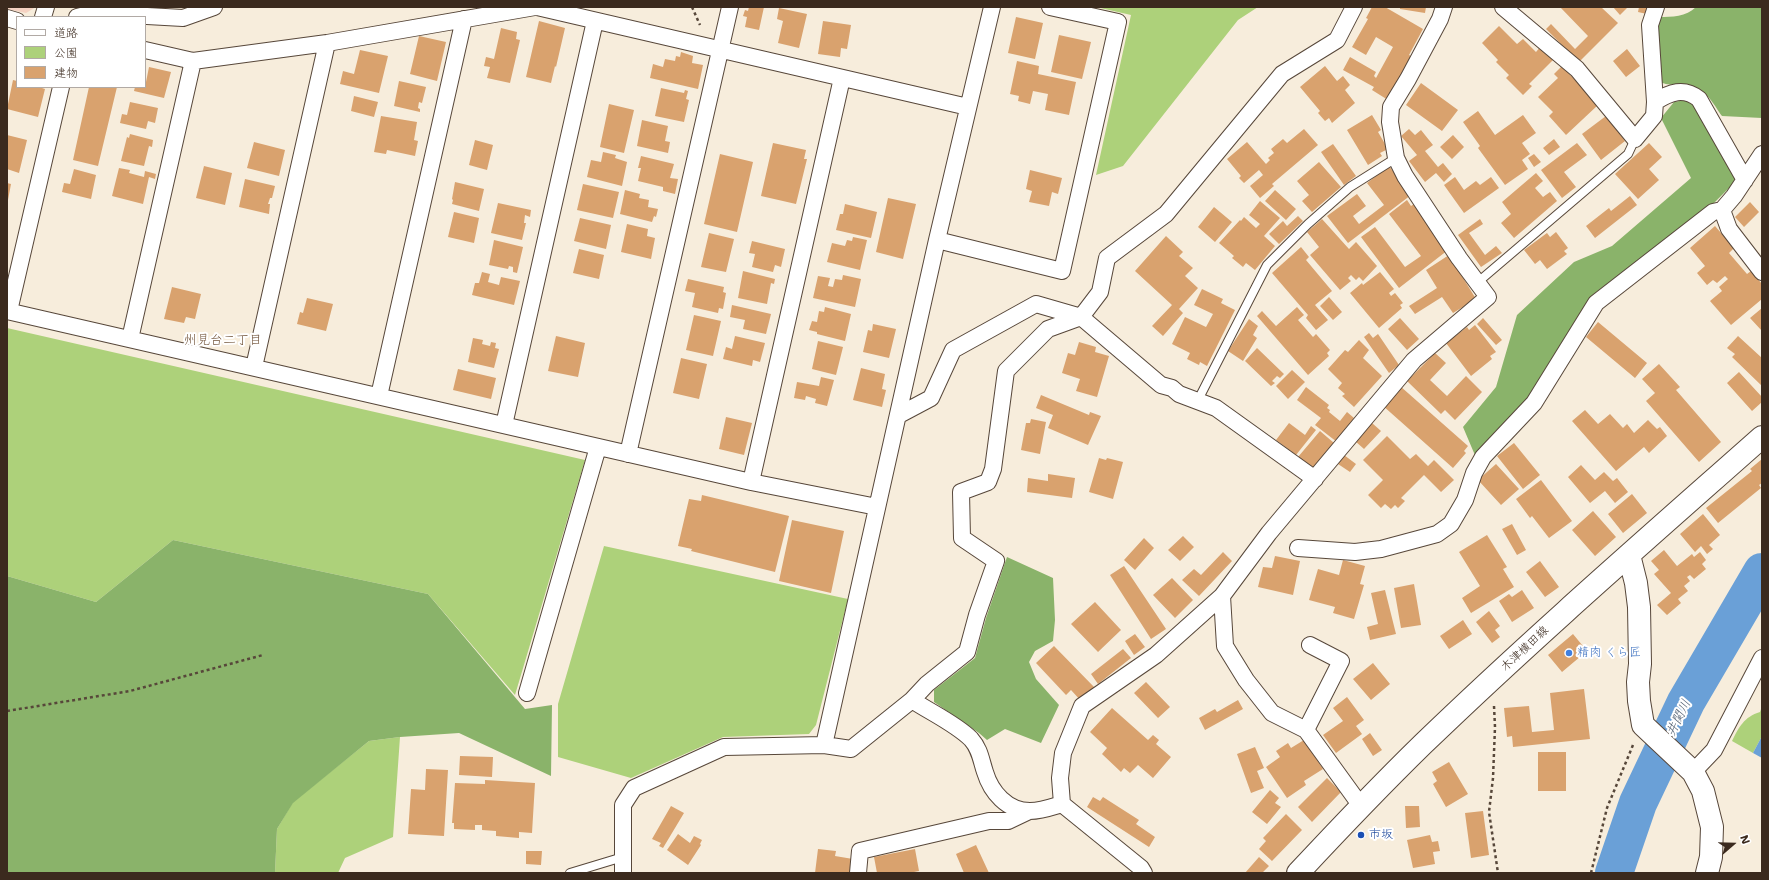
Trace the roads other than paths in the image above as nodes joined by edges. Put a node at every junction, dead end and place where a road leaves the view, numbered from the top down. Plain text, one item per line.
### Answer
1 (214, 7) edge
2 (536, 7) edge
3 (730, 7) edge
4 (992, 7) edge
5 (1050, 7) edge
6 (1354, 7) edge
7 (1444, 7) edge
8 (1503, 7) edge
9 (1656, 7) edge
10 (81, 16) edge
11 (464, 19) junction
12 (595, 20) junction
13 (327, 43) junction
14 (720, 49) junction
15 (146, 50) edge
16 (194, 61) junction
17 (842, 78) junction
18 (62, 88) edge
19 (1655, 102) junction
20 (968, 107) junction
21 (1635, 139) junction
22 (1762, 154) edge
23 (1396, 158) junction
24 (1745, 180) junction
25 (1722, 210) junction
26 (937, 240) junction
27 (1762, 272) edge
28 (1478, 282) junction
29 (8, 311) edge
30 (1081, 317) junction
31 (130, 339) junction
32 (254, 368) junction
33 (379, 396) junction
34 (1197, 402) junction
35 (899, 415) junction
36 (504, 425) junction
37 (1762, 437) edge
38 (598, 447) junction
39 (628, 454) junction
40 (1315, 479) junction
41 (751, 482) junction
42 (877, 506) junction
43 (1298, 548) dead end
44 (1629, 554) junction
45 (1222, 596) junction
46 (1310, 646) dead end
47 (1762, 658) edge
48 (527, 694) dead end
49 (912, 700) junction
50 (1306, 730) junction
51 (824, 744) junction
52 (1688, 767) junction
53 (1062, 804) junction
54 (1361, 806) junction
55 (1029, 811) junction
56 (623, 857) junction
57 (570, 873) edge
58 (623, 873) edge
59 (858, 873) edge
60 (1144, 873) edge
61 (1298, 873) edge
62 (1707, 873) edge

1 - 10 street
2 - 11 street
2 - 12 street
3 - 14 street
4 - 20 street
5 - 26 street
6 - 30 street
7 - 23 street
8 - 21 street
9 - 19 street
11 - 13 street
11 - 33 street
12 - 14 street
12 - 36 street
13 - 16 street
13 - 32 street
14 - 17 street
14 - 39 street
15 - 16 street
16 - 31 street
17 - 20 street
17 - 41 street
18 - 29 street
19 - 21 street
19 - 24 street
20 - 26 street
21 - 28 lane
22 - 24 street
23 - 28 street
23 - 34 lane
24 - 25 street
25 - 27 street
25 - 43 street
26 - 35 street
28 - 40 street
29 - 31 street
30 - 34 street
30 - 35 street
30 - 49 street
31 - 32 street
32 - 33 street
33 - 36 street
34 - 40 street
35 - 42 street
36 - 38 street
37 - 44 main road, 木津横田線
38 - 39 street
38 - 48 street
39 - 41 street
40 - 45 street
41 - 42 street
42 - 51 street
44 - 52 main road
44 - 54 main road, 木津横田線
45 - 50 street
45 - 53 street
46 - 50 street
47 - 52 street
49 - 51 street
49 - 55 street
50 - 54 street
51 - 56 street
52 - 62 main road
53 - 55 street
53 - 60 street
54 - 61 main road, 木津横田線
55 - 59 street
56 - 57 lane
56 - 58 street

